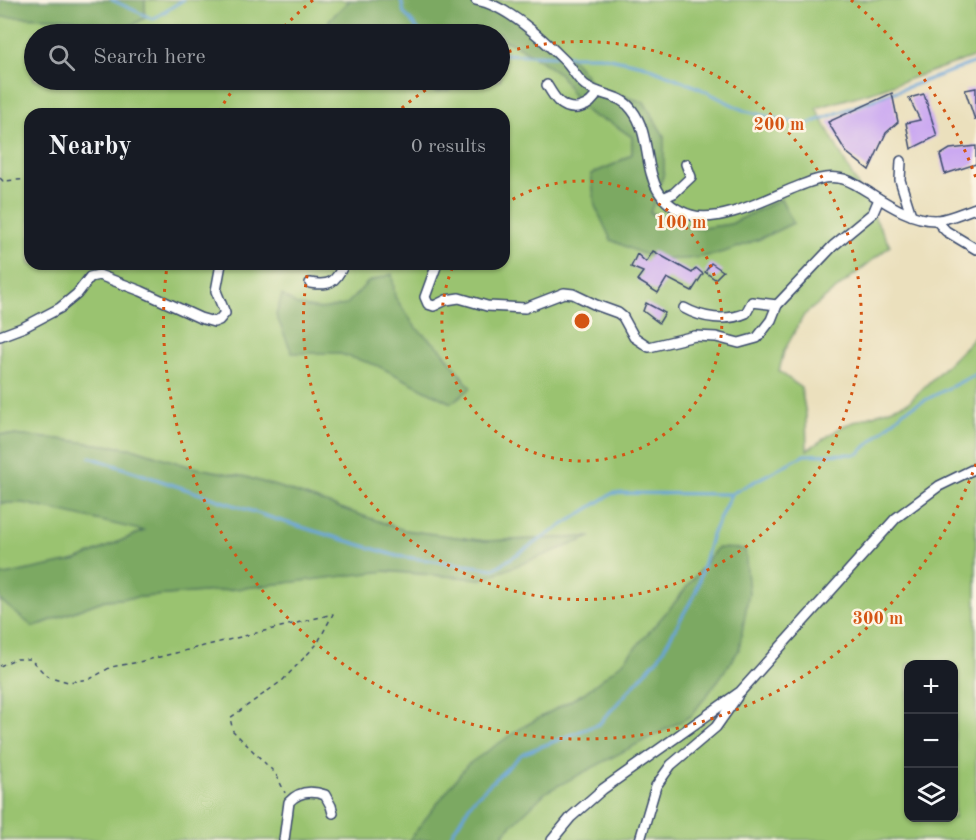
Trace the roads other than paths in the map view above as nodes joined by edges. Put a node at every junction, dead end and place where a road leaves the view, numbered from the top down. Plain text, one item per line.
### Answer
1 (476, 0) edge
2 (547, 85) dead end
3 (597, 92) junction
4 (901, 161) dead end
5 (686, 164) dead end
6 (663, 198) junction
7 (879, 199) junction
8 (976, 208) edge
9 (911, 215) junction
10 (936, 220) junction
11 (976, 249) edge
12 (220, 270) edge
13 (340, 270) edge
14 (435, 270) edge
15 (309, 283) dead end
16 (777, 304) junction
17 (684, 308) dead end
18 (0, 336) edge
19 (976, 468) edge
20 (740, 692) junction
21 (333, 813) dead end
22 (284, 840) edge
23 (552, 840) edge
24 (640, 840) edge

1 - 3 street
2 - 3 street
3 - 6 street
4 - 9 street
5 - 6 street
6 - 7 street
7 - 9 street
7 - 16 street
8 - 10 street
9 - 10 street
10 - 11 street
12 - 18 street
13 - 15 street
14 - 16 street
16 - 17 street
19 - 20 street
20 - 23 street
20 - 24 street
21 - 22 street

